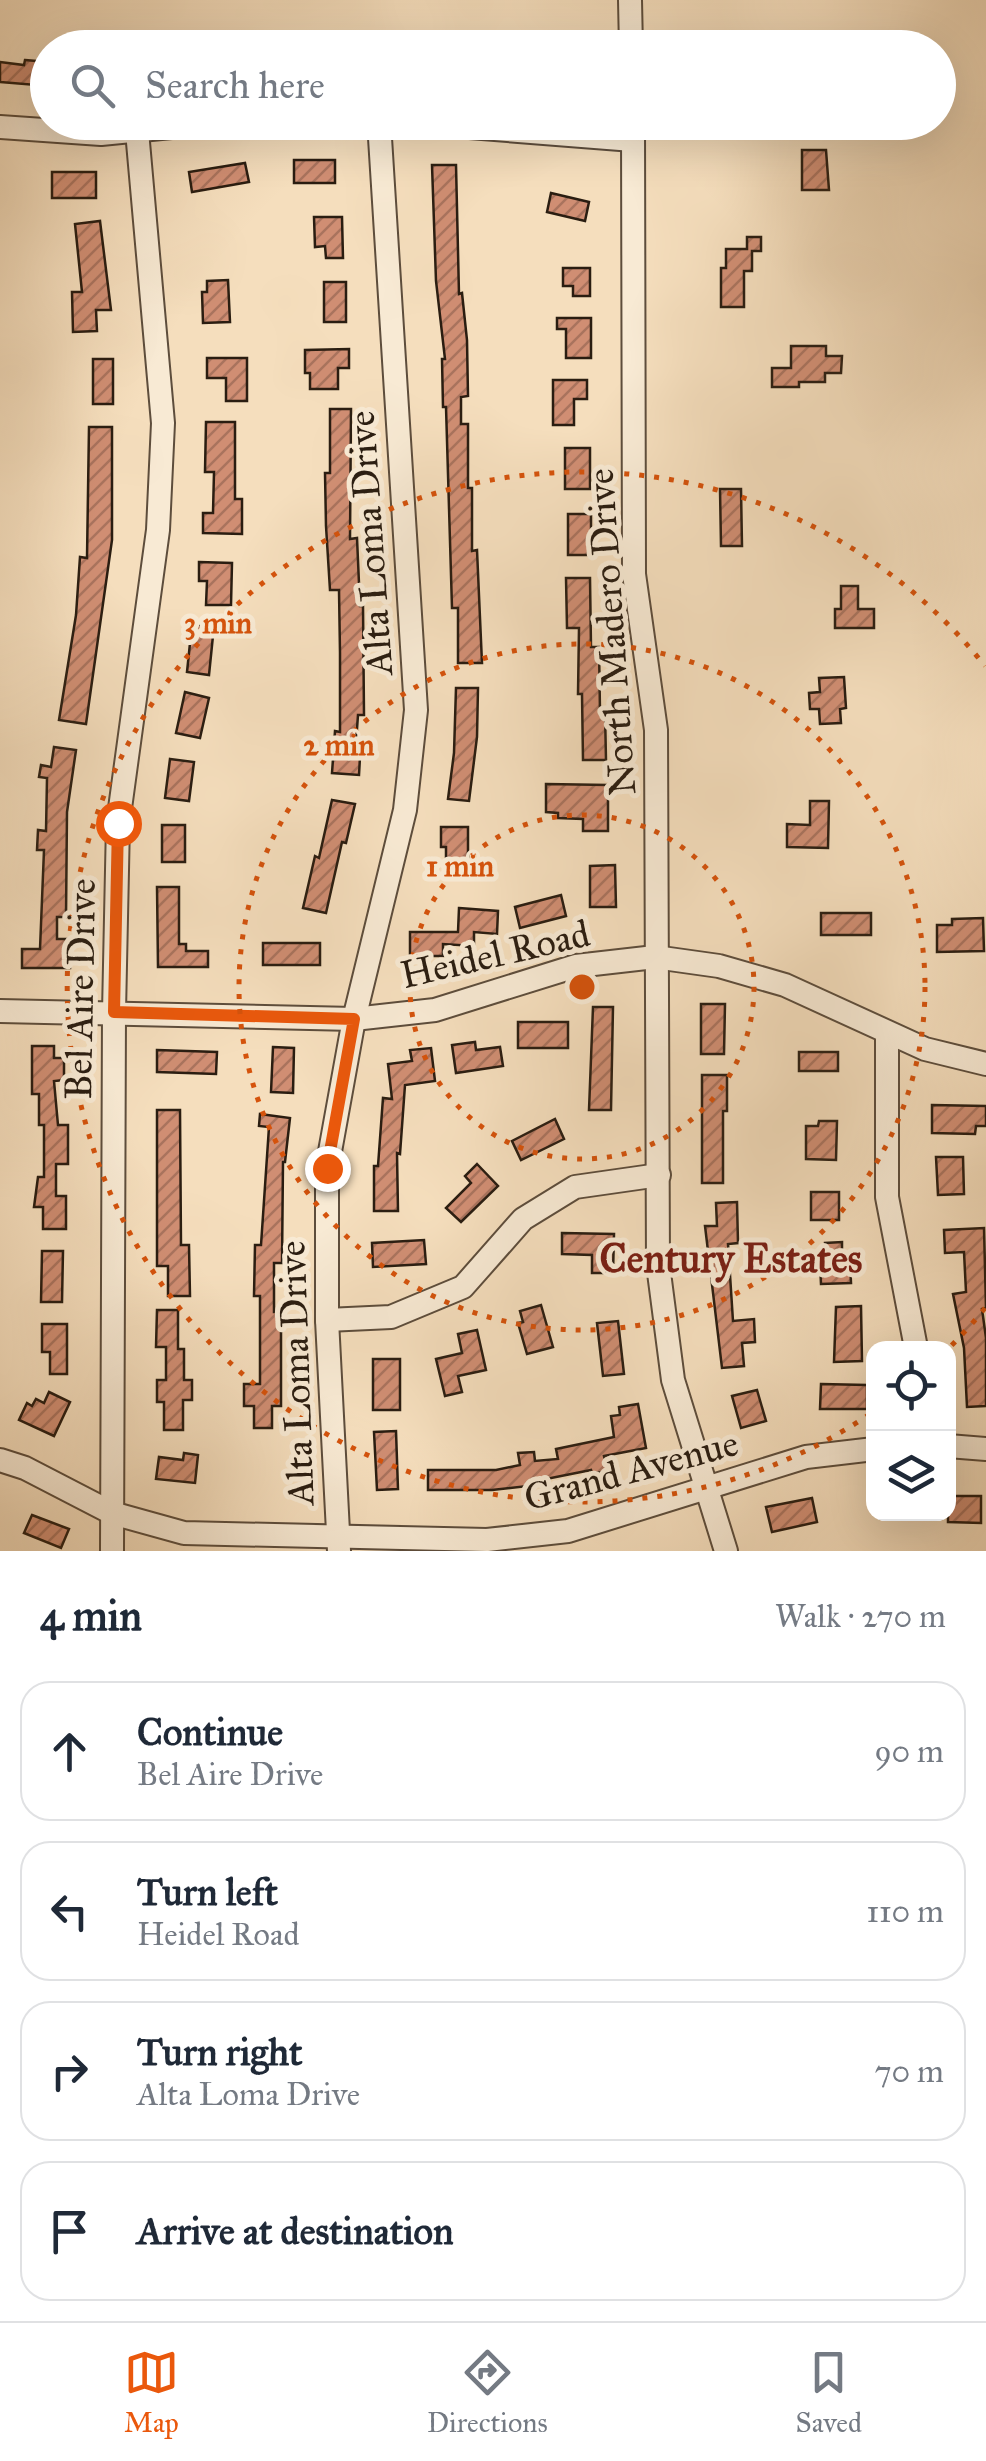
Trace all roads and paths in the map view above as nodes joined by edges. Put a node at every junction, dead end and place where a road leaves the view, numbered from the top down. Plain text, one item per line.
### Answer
1 (630, 0) edge
2 (631, 30) edge
3 (0, 127) edge
4 (30, 129) edge
5 (138, 140) edge
6 (381, 140) edge
7 (633, 140) edge
8 (655, 957) junction
9 (0, 1011) edge
10 (114, 1012) junction
11 (354, 1019) junction
12 (887, 1033) junction
13 (986, 1064) edge
14 (659, 1175) junction
15 (327, 1320) junction
16 (915, 1341) edge
17 (956, 1447) edge
18 (986, 1449) edge
19 (866, 1450) edge
20 (0, 1460) edge
21 (706, 1488) junction
22 (112, 1514) junction
23 (337, 1544) edge
24 (112, 1551) edge
25 (726, 1551) edge

1 - 2 street
3 - 4 street
5 - 10 street, Bel Aire Drive
6 - 11 street, Alta Loma Drive
7 - 8 street, North Madero Drive
8 - 11 street, Heidel Road
8 - 12 street, Heidel Road
8 - 14 street, North Madero Drive
9 - 10 street, Heidel Road
10 - 11 street, Heidel Road
10 - 22 street, Bel Aire Drive
11 - 15 street, Alta Loma Drive
12 - 13 street, Heidel Road
12 - 16 street
14 - 15 street
14 - 21 street, North Madero Drive
15 - 23 street, Alta Loma Drive
17 - 18 street
19 - 21 street, Grand Avenue
20 - 22 street, Grand Avenue
21 - 23 street, Grand Avenue
21 - 25 street, North Madero Drive
22 - 23 street, Grand Avenue
22 - 24 street, Bel Aire Drive

